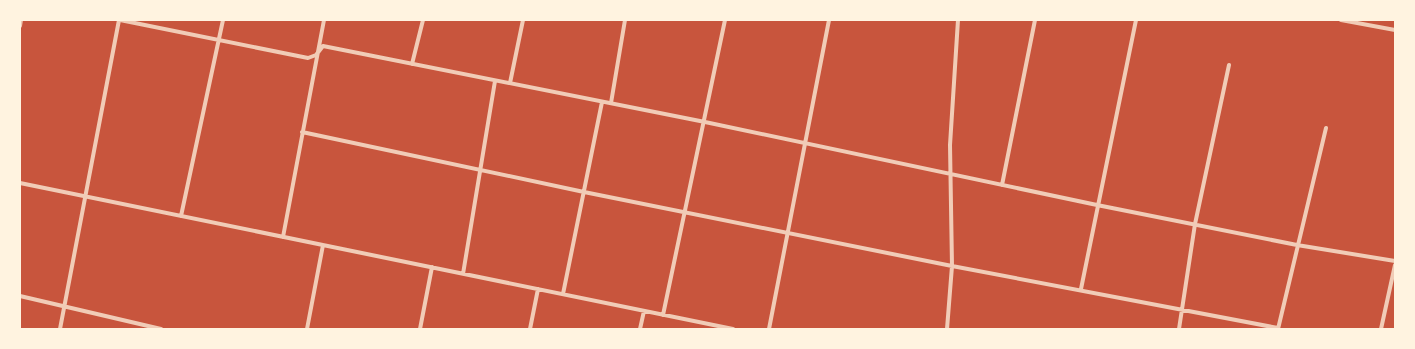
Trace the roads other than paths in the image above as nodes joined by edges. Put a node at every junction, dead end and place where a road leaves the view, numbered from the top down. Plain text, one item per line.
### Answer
1 (21, 20) edge
2 (119, 20) edge
3 (223, 20) edge
4 (324, 20) edge
5 (423, 20) edge
6 (523, 20) edge
7 (625, 20) edge
8 (725, 20) edge
9 (829, 20) edge
10 (958, 20) edge
11 (1035, 20) edge
12 (1136, 20) edge
13 (1342, 20) edge
14 (20, 26) edge
15 (1395, 30) edge
16 (219, 39) junction
17 (316, 55) junction
18 (412, 64) junction
19 (1229, 65) dead end
20 (495, 81) junction
21 (510, 83) junction
22 (602, 102) junction
23 (611, 103) junction
24 (705, 122) junction
25 (1326, 128) dead end
26 (302, 132) junction
27 (804, 144) junction
28 (481, 170) junction
29 (950, 173) junction
30 (20, 183) edge
31 (1002, 185) junction
32 (584, 192) junction
33 (86, 196) junction
34 (1097, 205) junction
35 (685, 212) junction
36 (181, 216) junction
37 (1195, 224) junction
38 (787, 232) junction
39 (283, 237) junction
40 (1297, 244) junction
41 (323, 245) junction
42 (1395, 261) edge
43 (1395, 265) edge
44 (952, 266) junction
45 (432, 268) junction
46 (463, 274) junction
47 (538, 289) junction
48 (1081, 290) junction
49 (563, 294) junction
50 (20, 296) edge
51 (64, 308) junction
52 (1182, 309) junction
53 (644, 311) junction
54 (663, 315) junction
55 (1278, 328) edge
56 (60, 329) edge
57 (161, 329) edge
58 (307, 329) edge
59 (420, 329) edge
60 (530, 329) edge
61 (640, 329) edge
62 (733, 329) edge
63 (769, 329) edge
64 (947, 329) edge
65 (1179, 329) edge
66 (1381, 329) edge

1 - 14 street
2 - 16 street
2 - 33 street
3 - 16 street
4 - 17 street
5 - 18 street
6 - 21 street
7 - 23 street
8 - 24 street
9 - 27 street
10 - 29 street
11 - 31 street
12 - 34 street
13 - 15 street
16 - 17 street
16 - 36 street
17 - 18 street
17 - 26 street
18 - 20 street
19 - 37 street
20 - 21 street
20 - 28 street
21 - 22 street
22 - 23 street
22 - 32 street
23 - 24 street
24 - 27 street
24 - 35 street
25 - 40 street
26 - 28 street
26 - 39 street
27 - 29 street
27 - 38 street
28 - 32 street
28 - 46 street
29 - 31 street
29 - 44 street
30 - 33 street
31 - 34 street
32 - 35 street
32 - 49 street
33 - 36 street
33 - 51 street
34 - 37 street
34 - 48 street
35 - 38 street
35 - 54 street
36 - 39 street
37 - 40 street
37 - 52 street
38 - 44 street
38 - 63 street
39 - 41 street
40 - 42 street
40 - 55 street
41 - 45 street
41 - 58 street
43 - 66 street
44 - 48 street
44 - 64 street
45 - 46 street
45 - 59 street
46 - 47 street
47 - 49 street
47 - 60 street
48 - 52 street
49 - 53 street
50 - 51 street
51 - 56 street
51 - 57 street
52 - 55 street
52 - 65 street
53 - 54 street
53 - 61 street
54 - 62 street

